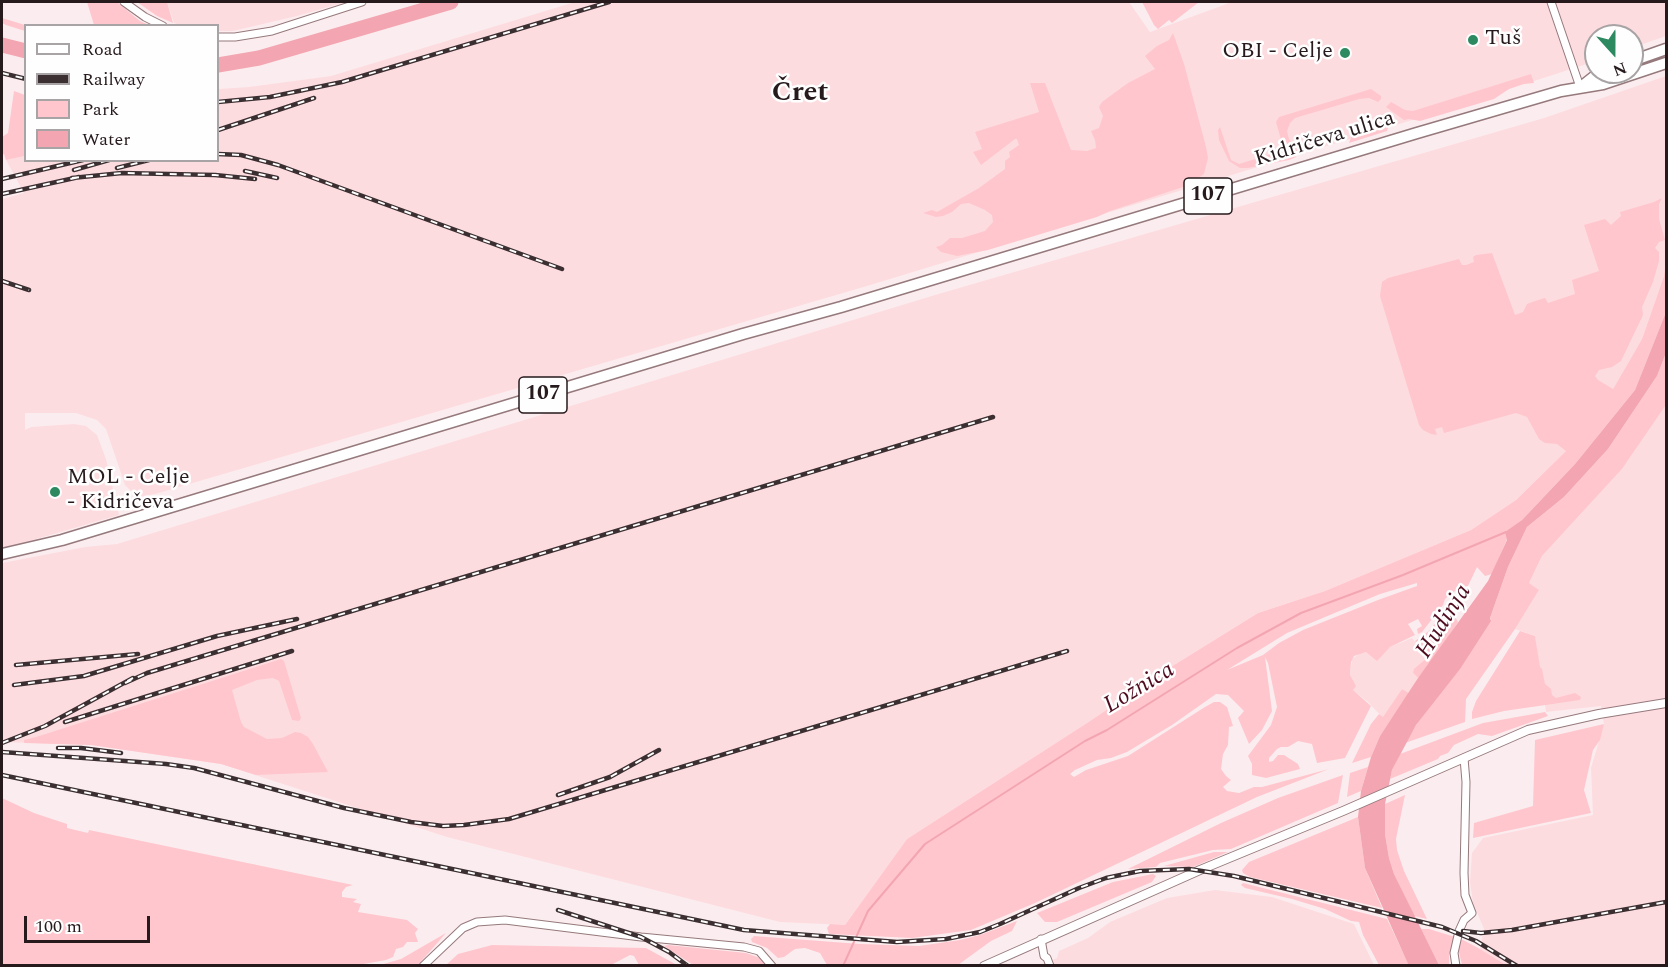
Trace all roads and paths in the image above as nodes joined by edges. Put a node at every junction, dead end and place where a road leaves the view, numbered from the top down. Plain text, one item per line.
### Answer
1 (124, 2) edge
2 (362, 2) edge
3 (1551, 2) edge
4 (159, 24) edge
5 (219, 37) edge
6 (1666, 49) edge
7 (1644, 57) edge
8 (1666, 63) edge
9 (1584, 84) edge
10 (1580, 87) junction
11 (2, 554) edge
12 (1666, 703) edge
13 (1464, 758) junction
14 (1041, 939) junction
15 (423, 966) edge
16 (772, 966) edge
17 (984, 966) edge
18 (1050, 966) edge
19 (1456, 966) edge

1 - 4 street
2 - 5 street
3 - 10 street
6 - 7 main road
8 - 10 main road, Kidričeva ulica / 107
9 - 10 main road, Kidričeva ulica / 107
10 - 11 main road, Kidričeva ulica / 107
12 - 13 street
13 - 14 street
13 - 19 street
14 - 17 street
14 - 18 street
15 - 16 street

